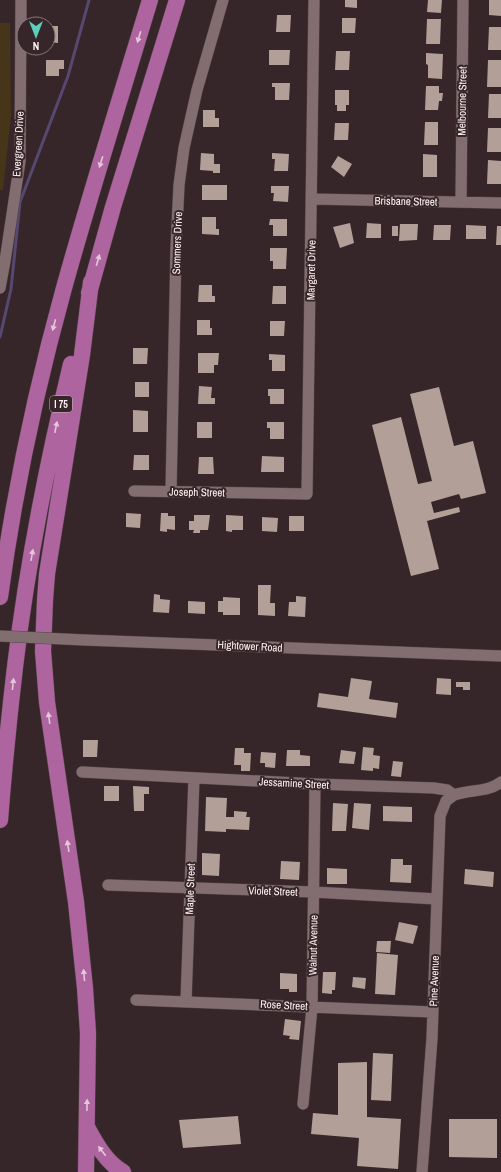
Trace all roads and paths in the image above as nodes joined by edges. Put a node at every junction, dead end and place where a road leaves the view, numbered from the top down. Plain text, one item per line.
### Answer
1 (21, 0) edge
2 (150, 0) edge
3 (177, 0) edge
4 (223, 0) edge
5 (314, 0) edge
6 (463, 0) edge
7 (312, 200) junction
8 (461, 201) junction
9 (501, 202) edge
10 (91, 282) junction
11 (0, 288) edge
12 (26, 448) junction
13 (134, 491) dead end
14 (171, 492) junction
15 (260, 493) joint
16 (0, 536) edge
17 (0, 597) edge
18 (0, 636) edge
19 (501, 656) edge
20 (82, 772) dead end
21 (194, 778) junction
22 (501, 782) edge
23 (315, 784) junction
24 (454, 795) junction
25 (0, 820) edge
26 (108, 886) dead end
27 (190, 888) junction
28 (314, 892) junction
29 (437, 899) junction
30 (136, 1000) dead end
31 (186, 1001) junction
32 (312, 1007) junction
33 (432, 1012) junction
34 (303, 1104) dead end
35 (87, 1126) junction
36 (86, 1172) edge
37 (123, 1172) edge
38 (422, 1172) edge

1 - 11 street, Evergreen Drive
2 -> 12 highway, I 75
10 -> 3 highway, I 75
4 - 14 street, Sommers Drive
5 - 7 street, Margaret Drive
6 - 8 street, Melbourne Street
7 - 8 street, Brisbane Street
7 - 15 street, Margaret Drive
8 - 9 street, Brisbane Street
25 -> 10 highway, I 75
35 -> 10 highway
12 - 16 highway
12 - 17 highway, I 75
13 - 14 street, Joseph Street
14 - 15 street, Joseph Street
18 - 19 street, Hightower Road, bridge
20 - 21 street, Jessamine Street
21 - 23 street, Jessamine Street
21 - 27 street, Maple Street
22 - 24 street
23 - 24 street, Jessamine Street
23 - 28 street, Walnut Avenue
24 - 29 street, Pine Avenue
26 - 27 street, Violet Street
27 - 28 street, Violet Street
27 - 31 street, Maple Street
28 - 29 street, Violet Street
28 - 32 street, Walnut Avenue
29 - 33 street, Pine Avenue
30 - 31 street, Rose Street
31 - 32 street, Rose Street
32 - 33 street, Rose Street
32 - 34 street, Walnut Avenue
33 - 38 street, Pine Avenue
35 - 36 highway
37 -> 35 highway

